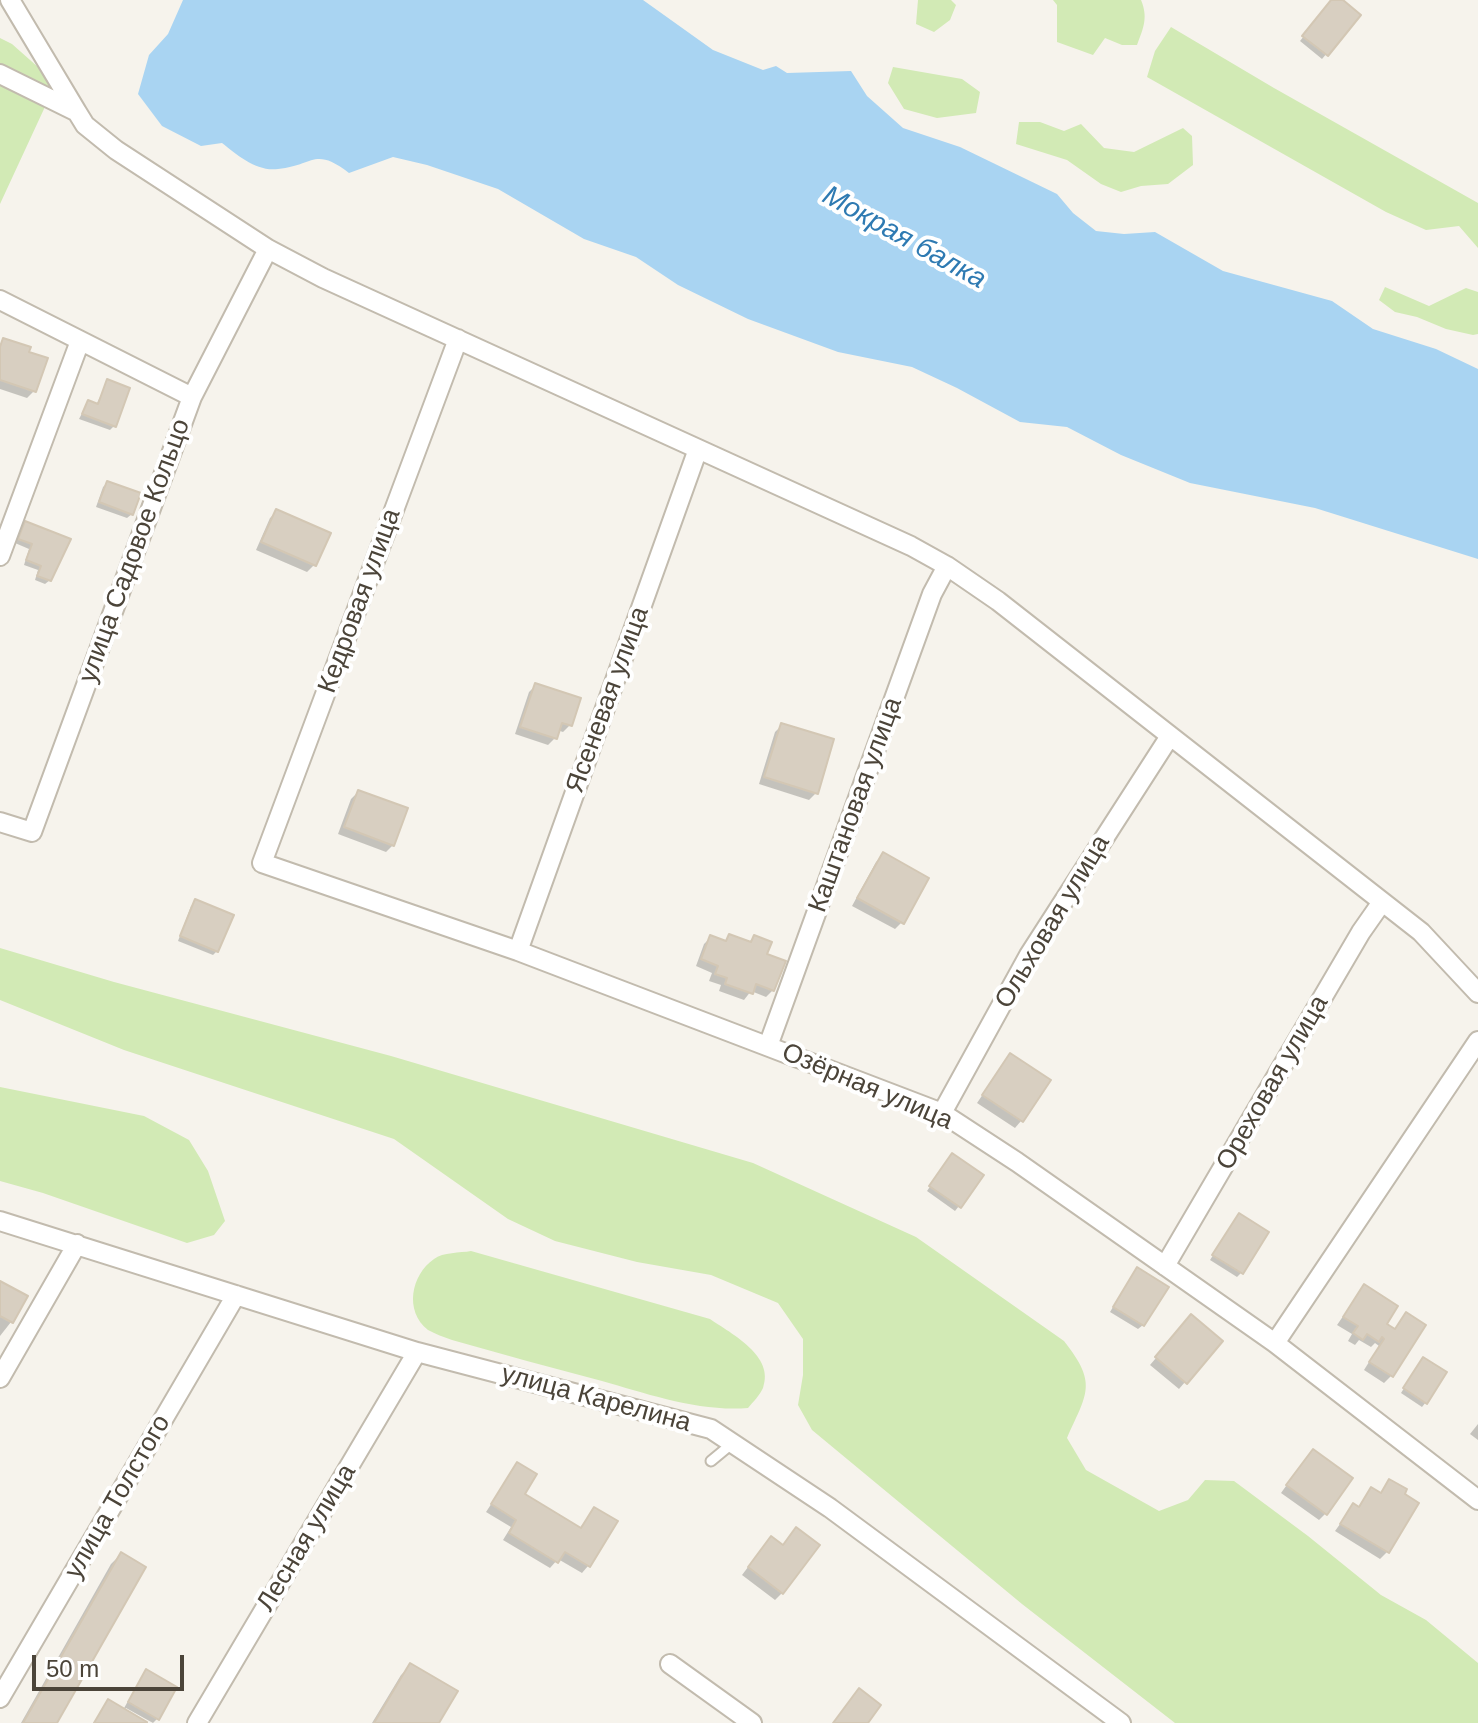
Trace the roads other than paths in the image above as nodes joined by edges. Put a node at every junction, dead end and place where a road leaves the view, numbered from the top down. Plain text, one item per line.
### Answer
1 (10, 0) edge
2 (0, 74) edge
3 (77, 112) junction
4 (268, 249) junction
5 (0, 300) edge
6 (458, 339) junction
7 (80, 341) junction
8 (192, 397) junction
9 (698, 449) junction
10 (0, 556) edge
11 (947, 566) junction
12 (1170, 736) junction
13 (0, 822) edge
14 (262, 863) joint
15 (1382, 902) junction
16 (518, 951) junction
17 (1478, 993) edge
18 (1478, 1041) edge
19 (768, 1046) junction
20 (942, 1113) junction
21 (0, 1221) edge
22 (77, 1244) junction
23 (1165, 1266) junction
24 (236, 1295) junction
25 (1275, 1343) junction
26 (417, 1352) junction
27 (0, 1378) edge
28 (734, 1442) junction
29 (711, 1461) dead end
30 (1478, 1500) edge
31 (670, 1664) dead end
32 (0, 1698) edge
33 (197, 1723) edge
34 (752, 1723) edge
35 (1120, 1723) edge

1 - 3 street
2 - 3 street
3 - 4 street
4 - 6 street
4 - 8 street
5 - 7 street, улица Садовое Кольцо
6 - 9 street
6 - 14 street, Кедровая улица
7 - 8 street, улица Садовое Кольцо
7 - 10 street
8 - 13 street, улица Садовое Кольцо
9 - 11 street
9 - 16 street, Ясеневая улица
11 - 12 street
11 - 19 street, Каштановая улица
12 - 15 street
12 - 20 street, Ольховая улица
14 - 16 street, Озёрная улица
15 - 17 street
15 - 23 street, Ореховая улица
16 - 19 street, Озёрная улица
18 - 25 street
19 - 20 street, Озёрная улица
20 - 23 street, Озёрная улица
21 - 22 street, улица Карелина
22 - 24 street, улица Карелина
22 - 27 street
23 - 25 street, Озёрная улица
24 - 26 street, улица Карелина
24 - 32 street, улица Толстого
25 - 30 street, Озёрная улица
26 - 28 street, улица Карелина
26 - 33 street, Лесная улица
28 - 29 lane
28 - 35 street, улица Карелина
31 - 34 street

